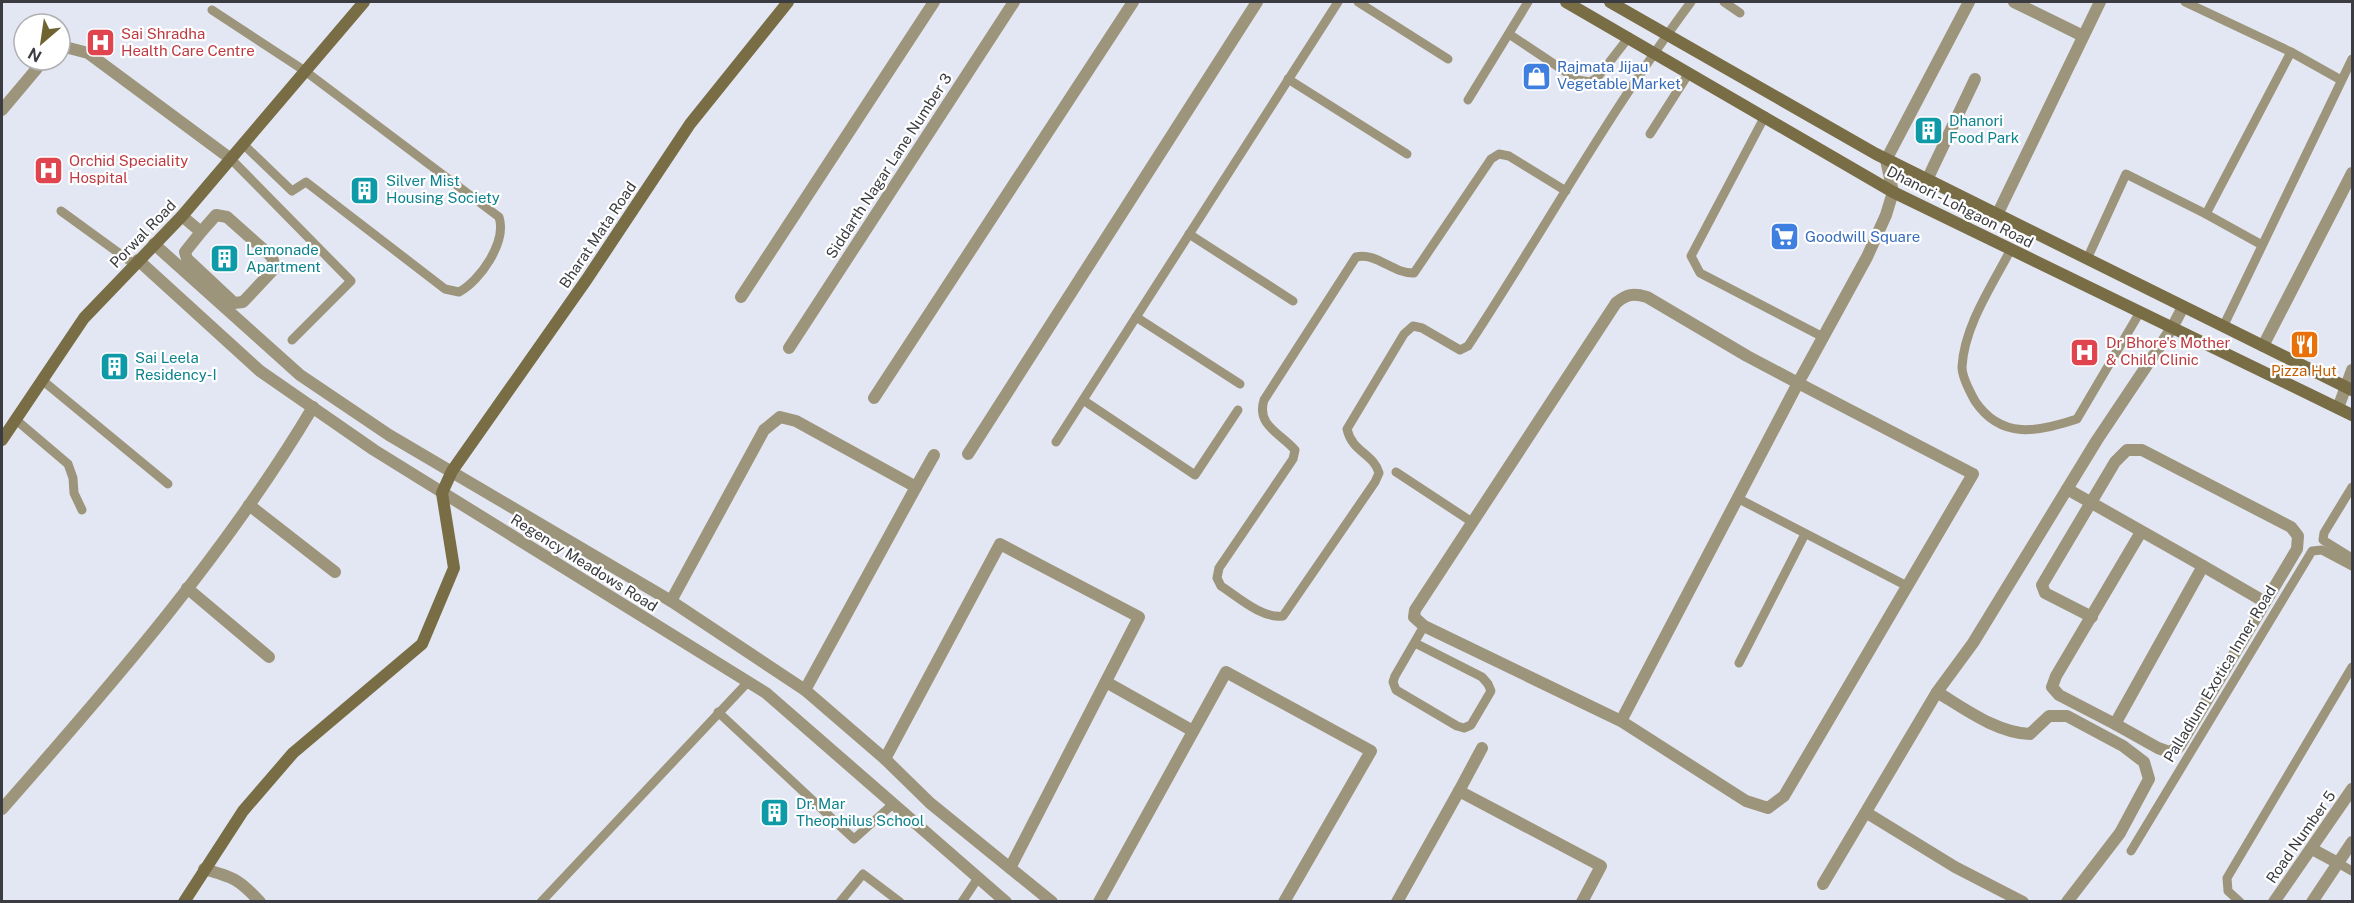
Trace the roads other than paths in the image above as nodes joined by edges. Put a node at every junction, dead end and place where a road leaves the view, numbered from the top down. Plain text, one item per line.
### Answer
1 (364, 2) edge
2 (788, 2) edge
3 (934, 2) edge
4 (1014, 2) edge
5 (1133, 2) edge
6 (1257, 2) edge
7 (1338, 2) edge
8 (1358, 2) edge
9 (1528, 2) edge
10 (1566, 2) edge
11 (1610, 2) edge
12 (1691, 2) edge
13 (1724, 2) edge
14 (1969, 2) edge
15 (2014, 2) edge
16 (2100, 2) edge
17 (2185, 2) edge
18 (212, 10) dead end
19 (1740, 13) dead end
20 (1509, 34) junction
21 (1666, 35) junction
22 (2084, 36) junction
23 (1629, 37) junction
24 (72, 49) edge
25 (1654, 51) junction
26 (2291, 52) junction
27 (1448, 59) dead end
28 (2352, 59) edge
29 (305, 71) junction
30 (34, 72) edge
31 (1689, 73) junction
32 (1288, 79) junction
33 (1975, 80) dead end
34 (2341, 80) junction
35 (1468, 100) dead end
36 (2, 110) edge
37 (1765, 116) junction
38 (1650, 134) dead end
39 (243, 144) junction
40 (1407, 154) dead end
41 (231, 159) junction
42 (1886, 160) junction
43 (2352, 173) edge
44 (1927, 180) junction
45 (1566, 191) junction
46 (1893, 192) junction
47 (61, 211) dead end
48 (1997, 214) junction
49 (2206, 214) junction
50 (182, 216) junction
51 (201, 232) junction
52 (1189, 234) junction
53 (154, 244) junction
54 (2262, 245) junction
55 (2011, 249) junction
56 (2087, 259) junction
57 (136, 262) junction
58 (741, 297) dead end
59 (1293, 301) dead end
60 (2183, 307) junction
61 (2140, 312) junction
62 (1136, 317) junction
63 (2223, 327) junction
64 (2172, 328) junction
65 (1823, 337) junction
66 (292, 340) dead end
67 (2263, 346) junction
68 (789, 348) dead end
69 (2352, 370) edge
70 (42, 380) junction
71 (1798, 383) junction
72 (1240, 384) dead end
73 (2349, 388) edge
74 (874, 398) dead end
75 (1083, 400) junction
76 (313, 407) junction
77 (2338, 408) junction
78 (1238, 410) dead end
79 (2352, 415) edge
80 (15, 419) junction
81 (2, 440) edge
82 (1056, 442) dead end
83 (968, 454) dead end
84 (934, 455) dead end
85 (452, 471) junction
86 (1396, 472) dead end
87 (168, 484) dead end
88 (916, 487) junction
89 (2352, 487) edge
90 (2067, 489) junction
91 (442, 493) junction
92 (1739, 499) junction
93 (2092, 503) junction
94 (249, 505) junction
95 (82, 510) dead end
96 (1472, 522) junction
97 (2141, 532) junction
98 (1805, 534) junction
99 (2352, 558) edge
100 (2203, 566) junction
101 (2352, 567) edge
102 (335, 572) dead end
103 (1907, 586) junction
104 (187, 588) junction
105 (671, 602) junction
106 (2265, 602) junction
107 (2092, 617) junction
108 (1424, 626) junction
109 (1415, 644) junction
110 (269, 657) dead end
111 (1739, 663) dead end
112 (2352, 667) edge
113 (748, 682) junction
114 (1106, 682) junction
115 (806, 690) junction
116 (1937, 692) junction
117 (718, 712) junction
118 (1621, 721) junction
119 (2115, 724) junction
120 (1193, 731) junction
121 (1482, 748) dead end
122 (885, 759) junction
123 (2352, 789) edge
124 (1459, 791) junction
125 (893, 804) junction
126 (2, 809) edge
127 (1867, 813) junction
128 (2352, 842) edge
129 (2312, 849) junction
130 (2131, 851) dead end
131 (2338, 863) junction
132 (1010, 868) junction
133 (204, 869) junction
134 (2352, 872) edge
135 (978, 879) junction
136 (1823, 884) dead end
137 (184, 902) edge
138 (260, 902) edge
139 (541, 902) edge
140 (840, 902) edge
141 (900, 902) edge
142 (962, 902) edge
143 (1006, 902) edge
144 (1052, 902) edge
145 (1100, 902) edge
146 (1284, 902) edge
147 (1397, 902) edge
148 (1582, 902) edge
149 (2023, 902) edge
150 (2067, 902) edge
151 (2240, 902) edge
152 (2274, 902) edge
153 (2312, 902) edge

1 - 29 main road, Porwal Road
2 - 85 main road, Bharat Mata Road
3 - 58 street
4 - 68 street, Siddarth Nagar Lane Number 3
5 - 74 street
6 - 83 street
7 - 32 lane
8 - 27 lane
9 - 20 lane
10 - 23 main road, Dhanori - Lohgaon Road
11 - 21 main road, Dhanori - Lohgaon Road
12 - 21 lane
13 - 19 lane
14 - 42 street
15 - 22 street
16 - 22 street
17 - 26 lane
18 - 29 lane
20 - 23 lane
20 - 35 lane
21 - 25 lane
21 - 42 main road, Dhanori - Lohgaon Road
22 - 48 street
23 - 25 main road, Dhanori - Lohgaon Road
24 - 41 street
25 - 31 main road, Dhanori - Lohgaon Road
25 - 45 lane
26 - 34 lane
26 - 49 lane
28 - 34 lane
29 - 39 main road, Porwal Road
29 - 39 lane
30 - 36 street
31 - 37 main road, Dhanori - Lohgaon Road
31 - 38 lane
32 - 40 lane
32 - 52 lane
33 - 44 street
34 - 54 lane
37 - 46 main road, Dhanori - Lohgaon Road
37 - 65 lane
39 - 41 main road, Porwal Road
41 - 50 main road, Porwal Road
41 - 66 lane
42 - 44 main road, Dhanori - Lohgaon Road
42 - 46 street
43 - 67 street
44 - 48 main road, Dhanori - Lohgaon Road
45 - 45 lane
46 - 55 main road, Dhanori - Lohgaon Road
46 - 65 street
47 - 57 lane
48 - 56 main road, Dhanori - Lohgaon Road
49 - 54 lane
49 - 56 lane
50 - 51 street
50 - 53 main road, Porwal Road
51 - 51 street
52 - 59 lane
52 - 62 lane
53 - 57 main road, Porwal Road
53 - 85 street
54 - 63 lane
55 - 61 main road, Dhanori - Lohgaon Road
55 - 61 lane
56 - 60 main road, Dhanori - Lohgaon Road
57 - 70 main road, Porwal Road
57 - 76 street, Regency Meadows Road
60 - 63 main road, Dhanori - Lohgaon Road
60 - 64 street
61 - 64 main road, Dhanori - Lohgaon Road
62 - 72 lane
62 - 75 lane
63 - 67 main road, Dhanori - Lohgaon Road
64 - 77 main road, Dhanori - Lohgaon Road
64 - 90 street
65 - 71 street
67 - 73 main road, Dhanori - Lohgaon Road
69 - 73 street
70 - 80 main road, Porwal Road
70 - 87 lane
71 - 92 street
71 - 96 street
71 - 103 street
73 - 77 street
75 - 78 lane
75 - 82 lane
76 - 91 street, Regency Meadows Road
76 - 94 street
77 - 79 main road, Dhanori - Lohgaon Road
80 - 81 main road, Porwal Road
80 - 95 lane
84 - 88 street
85 - 91 main road, Bharat Mata Road
85 - 105 street
86 - 96 lane
88 - 105 street
88 - 115 street
89 - 99 lane
90 - 93 street
90 - 116 street
91 - 113 street, Regency Meadows Road
91 - 133 main road
92 - 98 lane
92 - 118 street
93 - 97 street
93 - 106 street
93 - 107 street
94 - 102 street
94 - 104 street
96 - 108 street
97 - 100 street
97 - 107 street
98 - 103 lane
98 - 111 lane
100 - 106 street
100 - 119 street
101 - 130 lane, Palladium Exotica Inner Road
103 - 118 street
104 - 110 street
104 - 126 street
105 - 115 street
106 - 119 street
107 - 119 street
108 - 109 lane
108 - 118 street
109 - 109 lane
112 - 151 lane
113 - 117 lane
113 - 125 street, Regency Meadows Road
114 - 120 street
114 - 122 street
114 - 132 street
115 - 122 street
116 - 127 street
116 - 150 street
117 - 125 lane
117 - 139 lane
120 - 145 street
120 - 146 street
121 - 124 street
122 - 132 street
123 - 129 street, Road Number 5
124 - 147 street
124 - 148 street
125 - 135 street, Regency Meadows Road
127 - 136 street
127 - 149 street
128 - 131 street
129 - 131 street
129 - 152 street, Road Number 5
131 - 134 lane
131 - 153 street
132 - 144 street
133 - 137 main road
133 - 138 street
135 - 142 lane
135 - 143 street, Regency Meadows Road
140 - 141 lane

